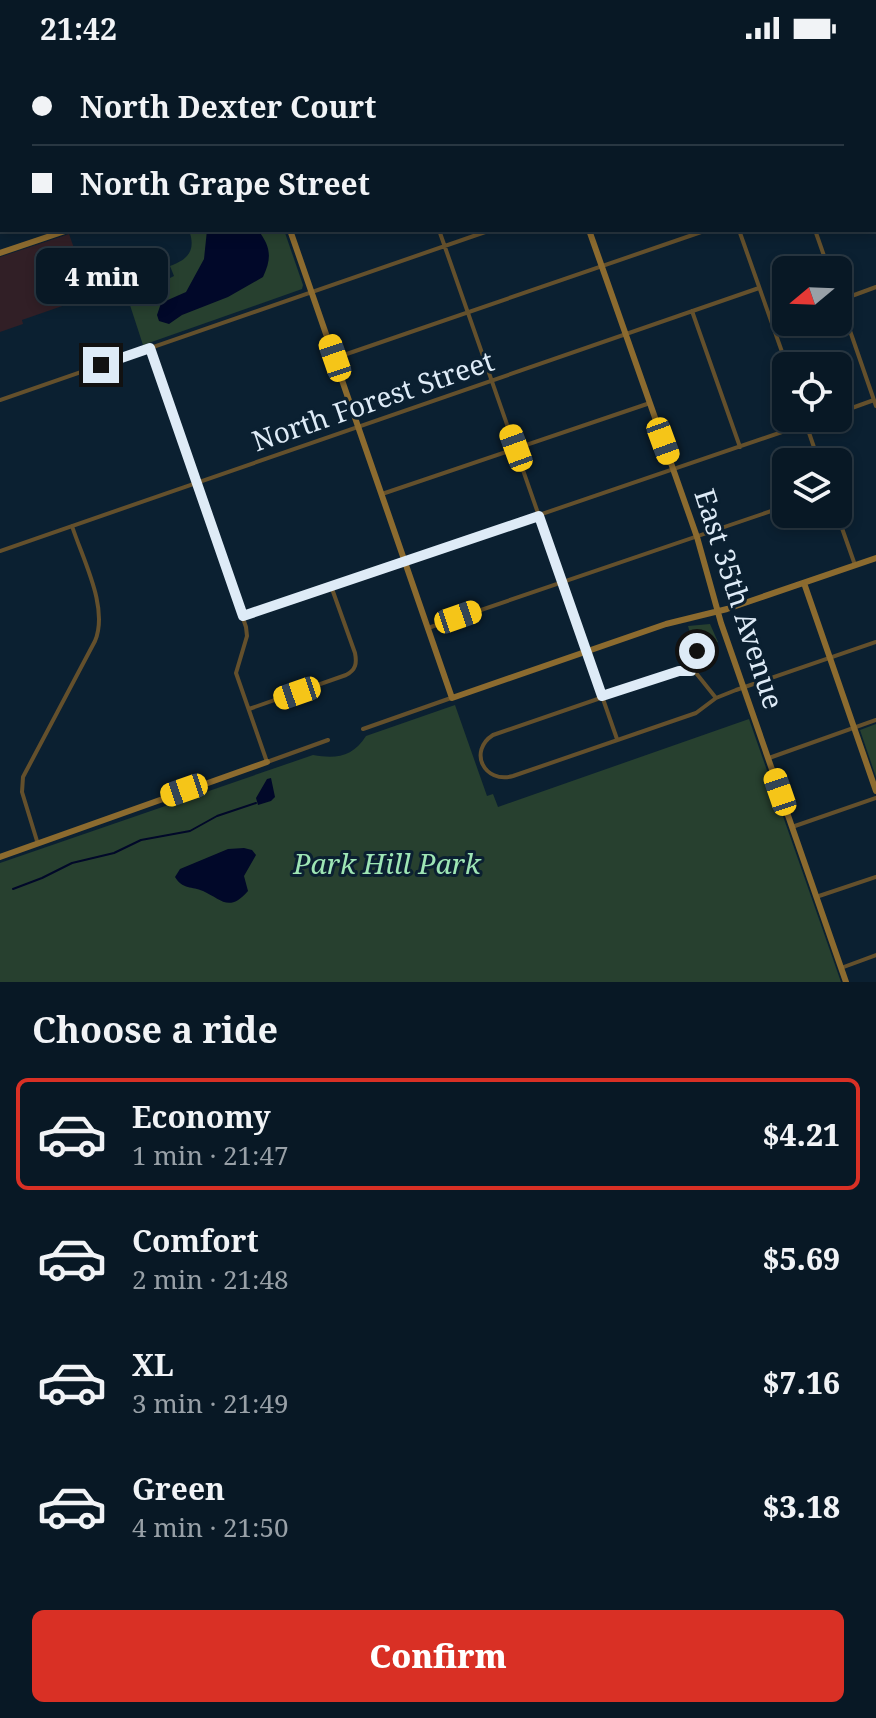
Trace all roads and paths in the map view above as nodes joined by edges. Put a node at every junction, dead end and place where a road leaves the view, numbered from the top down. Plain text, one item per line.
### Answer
1 (62, 232) edge
2 (291, 232) edge
3 (440, 232) edge
4 (485, 232) edge
5 (590, 232) edge
6 (701, 232) edge
7 (740, 232) edge
8 (816, 232) edge
9 (445, 246) junction
10 (0, 253) edge
11 (824, 256) edge
12 (602, 266) junction
13 (876, 287) edge
14 (759, 288) junction
15 (312, 292) junction
16 (852, 295) edge
17 (692, 311) junction
18 (468, 312) junction
19 (772, 323) edge
20 (626, 334) junction
21 (851, 336) edge
22 (150, 348) junction
23 (335, 358) junction
24 (492, 381) junction
25 (0, 400) edge
26 (875, 402) edge
27 (650, 403) junction
28 (852, 409) edge
29 (359, 427) junction
30 (778, 432) edge
31 (740, 447) junction
32 (516, 448) junction
33 (673, 470) junction
34 (196, 483) junction
35 (382, 494) junction
36 (772, 511) edge
37 (539, 516) junction
38 (72, 526) junction
39 (842, 528) edge
40 (697, 537) junction
41 (0, 551) edge
42 (876, 558) edge
43 (405, 561) junction
44 (855, 565) junction
45 (562, 582) junction
46 (804, 583) junction
47 (331, 586) junction
48 (718, 611) junction
49 (243, 616) junction
50 (428, 628) junction
51 (876, 642) edge
52 (587, 651) junction
53 (697, 651) dead end
54 (830, 658) junction
55 (691, 671) junction
56 (743, 687) junction
57 (602, 696) junction
58 (452, 698) junction
59 (716, 698) junction
60 (249, 709) junction
61 (876, 720) edge
62 (854, 728) junction
63 (363, 729) dead end
64 (617, 739) junction
65 (328, 740) dead end
66 (768, 758) junction
67 (267, 762) junction
68 (876, 791) edge
69 (876, 798) edge
70 (792, 827) junction
71 (37, 841) junction
72 (0, 855) edge
73 (876, 877) edge
74 (816, 897) junction
75 (876, 955) edge
76 (841, 968) junction
77 (846, 982) edge

1 - 10 street
2 - 15 street
3 - 9 street
4 - 9 street
5 - 12 street, East 35th Avenue
6 - 12 street
7 - 14 street
8 - 11 street
9 - 15 street
9 - 18 street
12 - 18 street
12 - 20 street, East 35th Avenue
13 - 16 street
14 - 17 street, North Forest Street
14 - 19 street
15 - 22 street
15 - 23 street
17 - 20 street, North Forest Street
17 - 31 street
18 - 23 street
18 - 24 street
20 - 24 street, North Forest Street
20 - 27 street, East 35th Avenue
21 - 26 street
22 - 25 street
22 - 34 street
23 - 29 street
24 - 29 street, North Forest Street
24 - 32 street
26 - 28 street
27 - 32 street
27 - 33 street, East 35th Avenue
29 - 34 street, North Forest Street
29 - 35 street
30 - 31 street
31 - 33 street
32 - 35 street
32 - 37 street
33 - 37 street
33 - 40 street, East 35th Avenue
34 - 38 street, North Forest Street
34 - 49 street
35 - 43 street
36 - 40 street
37 - 43 street
37 - 45 street
38 - 41 street, North Forest Street
38 - 71 street
39 - 44 street
40 - 45 street
40 - 48 street, East 35th Avenue
42 - 44 street
43 - 47 street
43 - 50 street
44 - 46 street
45 - 50 street
45 - 52 street
46 - 48 street
46 - 54 street
47 - 49 street
47 - 60 street
48 - 52 street
48 - 56 street, East 35th Avenue
49 - 60 street
50 - 58 street
51 - 54 street
52 - 57 street
52 - 58 street
53 - 55 street
54 - 56 street
54 - 62 street
55 - 57 street
55 - 59 street
56 - 59 street
56 - 66 street, East 35th Avenue
57 - 64 street
57 - 64 street
58 - 63 street
59 - 64 street
60 - 67 street
61 - 62 street
62 - 66 street
62 - 68 street
65 - 67 street
66 - 70 street, East 35th Avenue
67 - 71 street
69 - 70 street
70 - 74 street, East 35th Avenue
71 - 72 street
73 - 74 street
74 - 76 street, East 35th Avenue
75 - 76 street
76 - 77 street, East 35th Avenue

